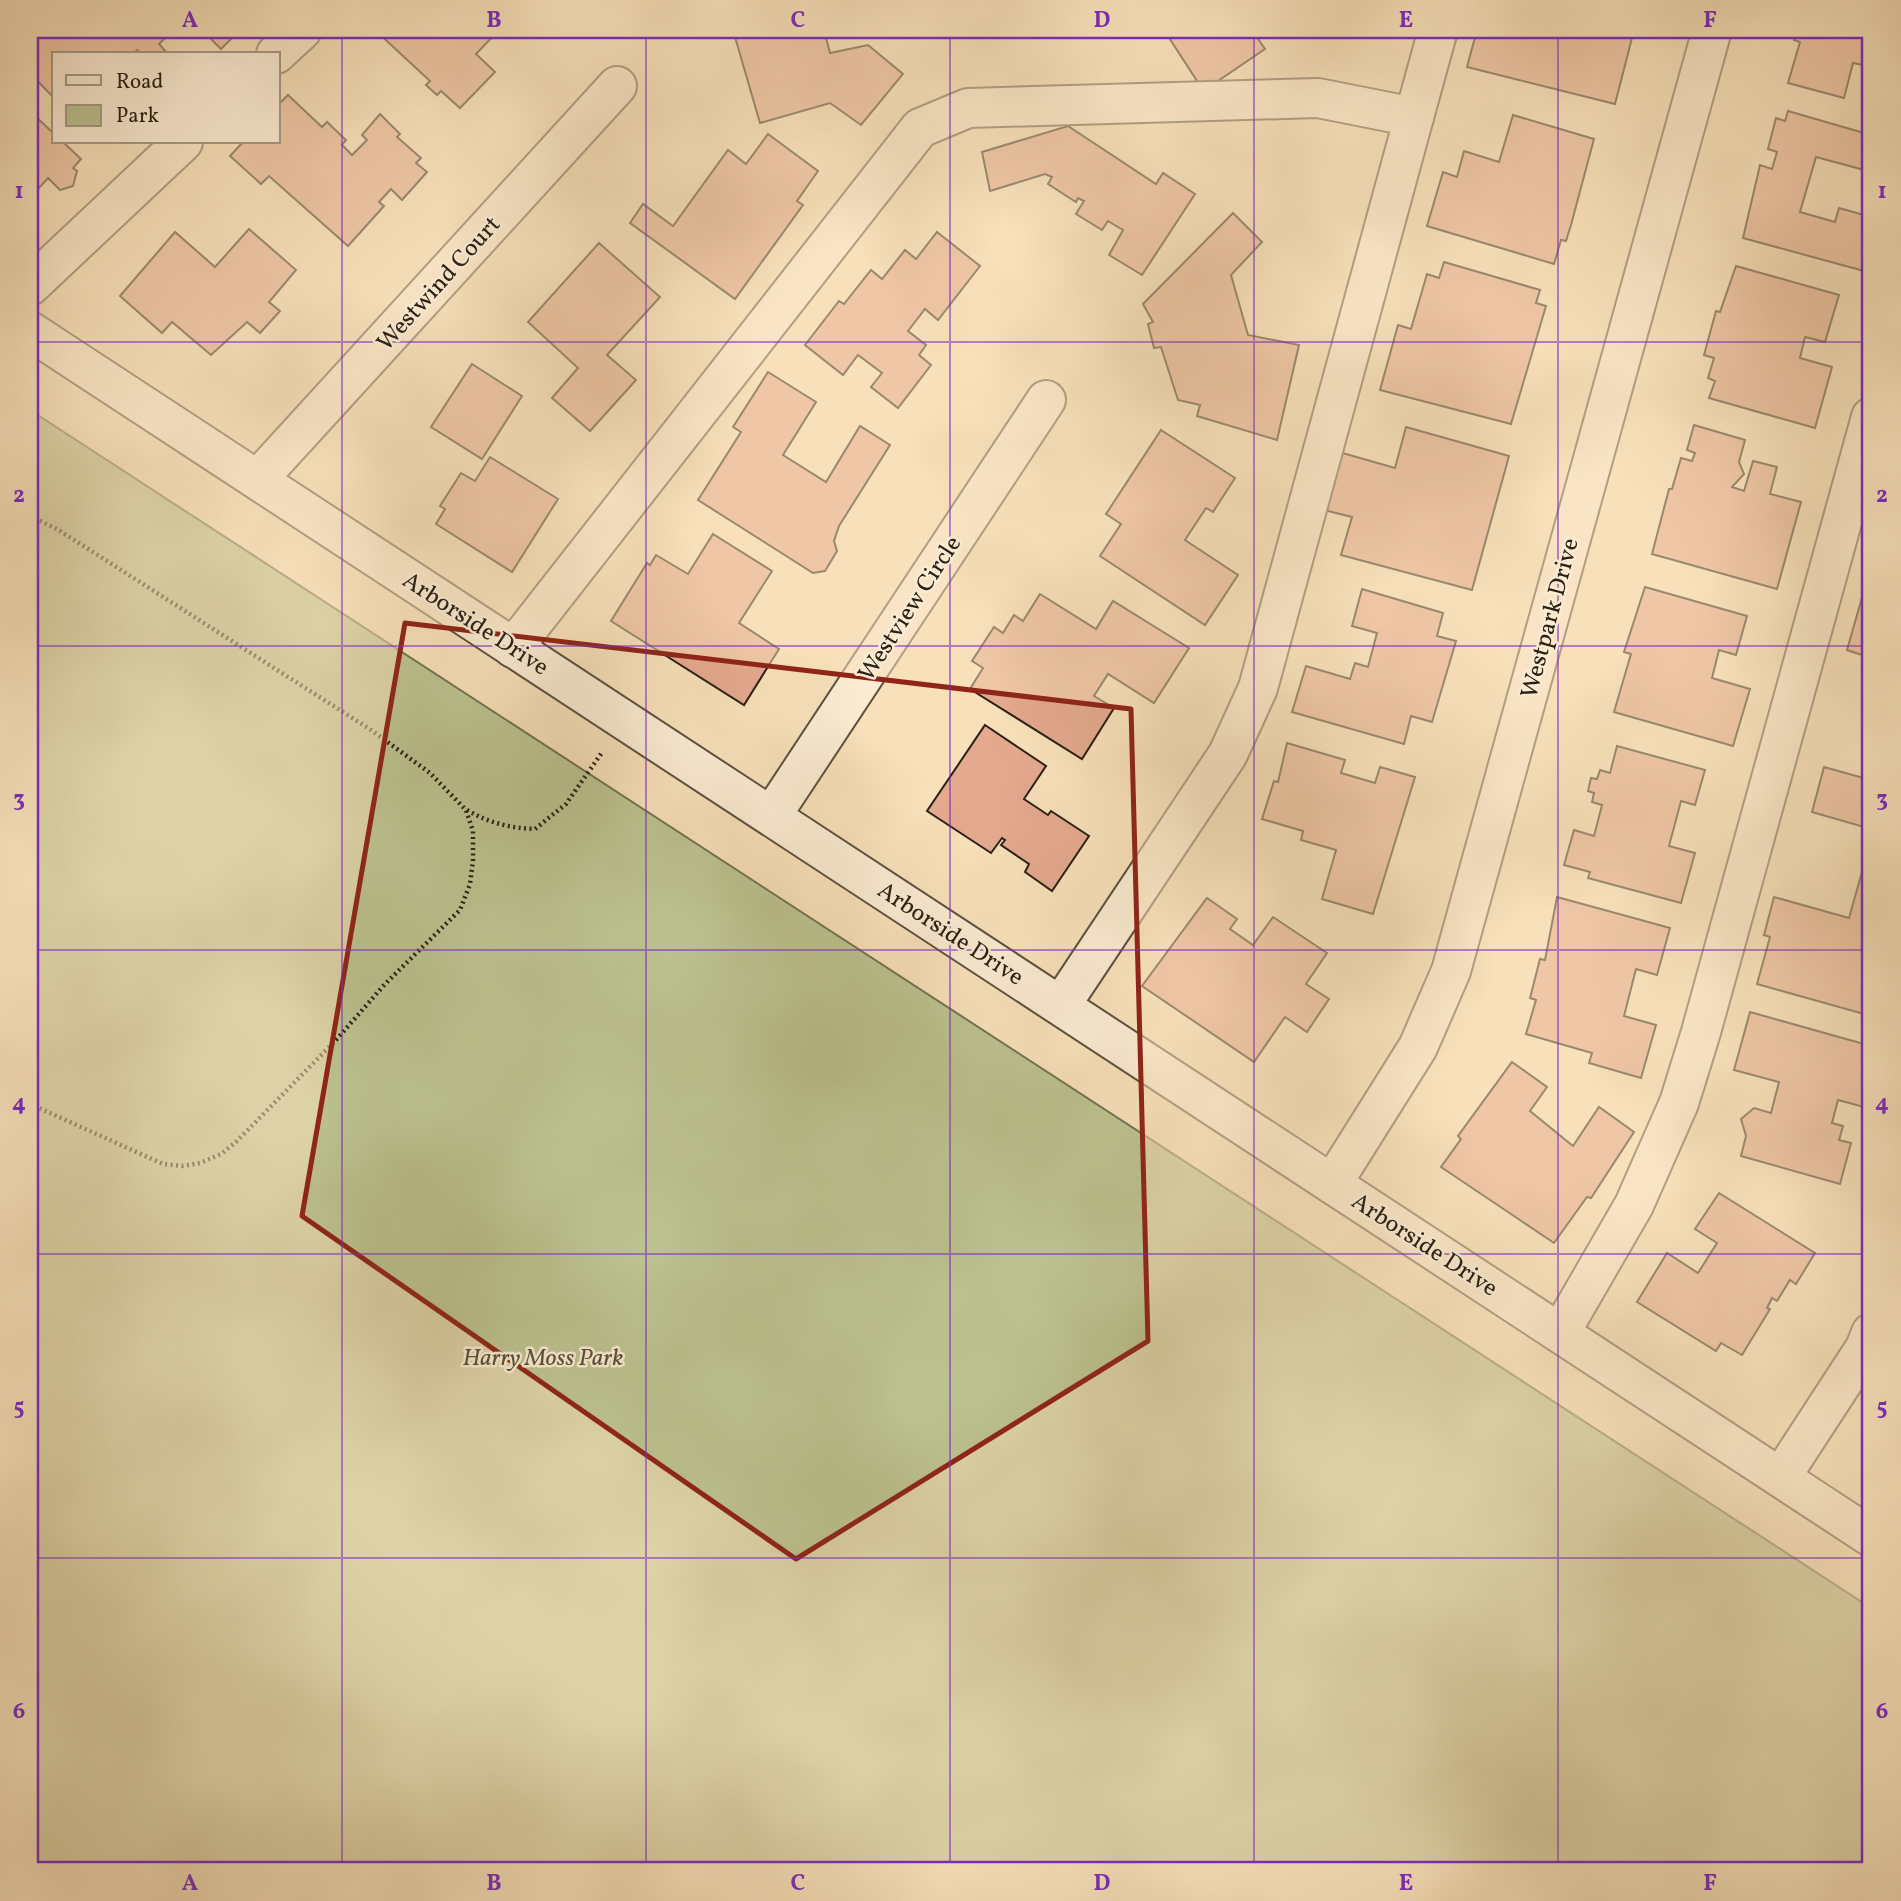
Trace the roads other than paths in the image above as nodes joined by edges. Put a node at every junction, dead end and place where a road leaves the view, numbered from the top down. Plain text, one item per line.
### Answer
1 (302, 30) edge
2 (1438, 30) edge
3 (1712, 30) edge
4 (278, 52) edge
5 (617, 86) dead end
6 (1414, 117) junction
7 (181, 144) edge
8 (30, 286) edge
9 (30, 331) edge
10 (1046, 400) dead end
11 (1871, 418) edge
12 (258, 480) junction
13 (513, 648) junction
14 (772, 815) junction
15 (1061, 1005) junction
16 (1332, 1184) junction
17 (1560, 1333) junction
18 (1871, 1333) edge
19 (1781, 1478) junction
20 (1871, 1537) edge

1 - 4 street
2 - 6 street
3 - 16 street, Westpark Drive
5 - 12 street, Westwind Court
6 - 13 street
6 - 15 street
7 - 8 street
9 - 12 street, Arborside Drive
10 - 14 street, Westview Circle
11 - 17 street
12 - 13 street, Arborside Drive
13 - 14 street, Arborside Drive
14 - 15 street, Arborside Drive
15 - 16 street, Arborside Drive
16 - 17 street, Arborside Drive
17 - 19 street, Arborside Drive
18 - 19 street
19 - 20 street, Arborside Drive

